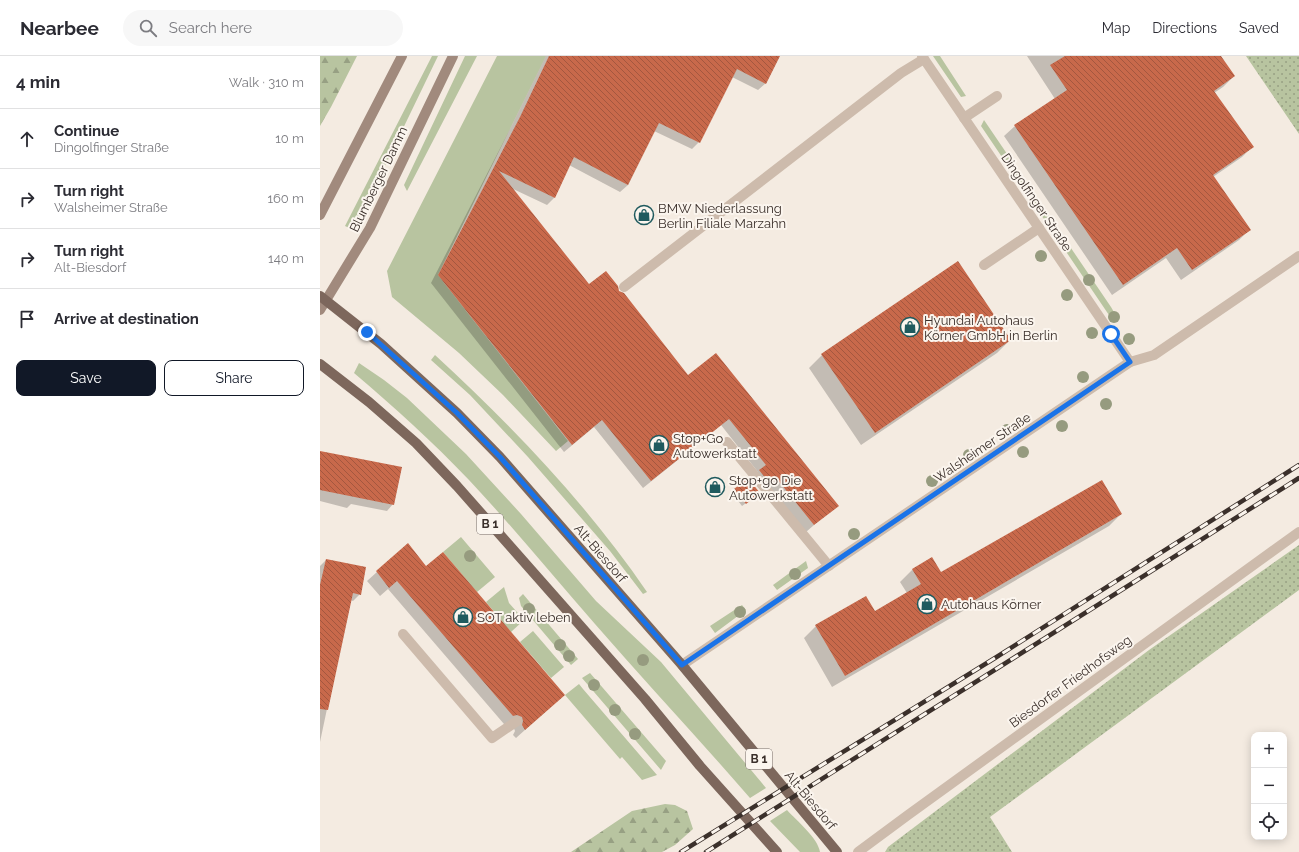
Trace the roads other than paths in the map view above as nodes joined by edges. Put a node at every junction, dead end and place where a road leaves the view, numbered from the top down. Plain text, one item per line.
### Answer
1 (402, 56) edge
2 (453, 56) edge
3 (923, 58) edge
4 (997, 96) dead end
5 (964, 118) junction
6 (320, 215) edge
7 (1039, 228) junction
8 (1299, 256) edge
9 (984, 265) dead end
10 (624, 287) dead end
11 (323, 298) edge
12 (320, 310) edge
13 (1130, 362) junction
14 (320, 364) edge
15 (727, 442) dead end
16 (1299, 532) edge
17 (829, 566) junction
18 (403, 634) dead end
19 (682, 665) junction
20 (517, 721) dead end
21 (777, 852) edge
22 (837, 852) edge
23 (858, 852) edge

1 - 6 main road
2 - 11 main road, Blumberger Damm
3 - 5 street, Dingolfinger Straße
3 - 10 street
4 - 5 street
5 - 7 street, Dingolfinger Straße
7 - 9 street
7 - 13 street, Dingolfinger Straße
8 - 13 street, Walsheimer Straße
11 - 12 main road, Blumberger Damm
11 - 19 main road, Alt-Biesdorf / B 1
13 - 17 street, Walsheimer Straße
14 - 21 main road, B 1
15 - 17 street
16 - 23 street, Biesdorfer Friedhofsweg
17 - 19 street, Walsheimer Straße
18 - 20 street
19 - 22 main road, Alt-Biesdorf / B 1

